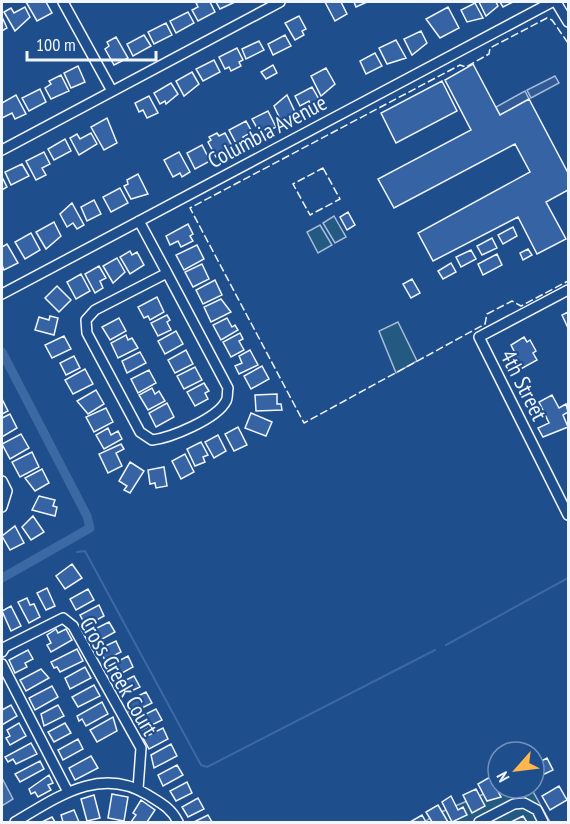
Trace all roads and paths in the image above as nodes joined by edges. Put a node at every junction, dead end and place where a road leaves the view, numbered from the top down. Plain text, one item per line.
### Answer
1 (63, 2) edge
2 (280, 2) edge
3 (554, 2) edge
4 (568, 22) edge
5 (112, 91) junction
6 (2, 150) edge
7 (140, 221) junction
8 (167, 273) junction
9 (568, 290) edge
10 (2, 294) edge
11 (2, 481) edge
12 (2, 507) edge
13 (568, 514) edge
14 (2, 652) edge
15 (2, 664) edge
16 (138, 789) junction
17 (68, 792) junction
18 (15, 822) edge
19 (178, 822) edge
20 (479, 822) edge
21 (543, 822) edge

1 - 5 street
2 - 5 street
3 - 4 street
3 - 7 street, Columbia Avenue
5 - 6 street
7 - 8 street
7 - 10 street, Columbia Avenue
8 - 8 street
9 - 13 street, 4th Street
11 - 12 street
14 - 16 street, Cross Creek Court
15 - 17 street
16 - 17 street
16 - 19 street
17 - 18 street
20 - 21 street

